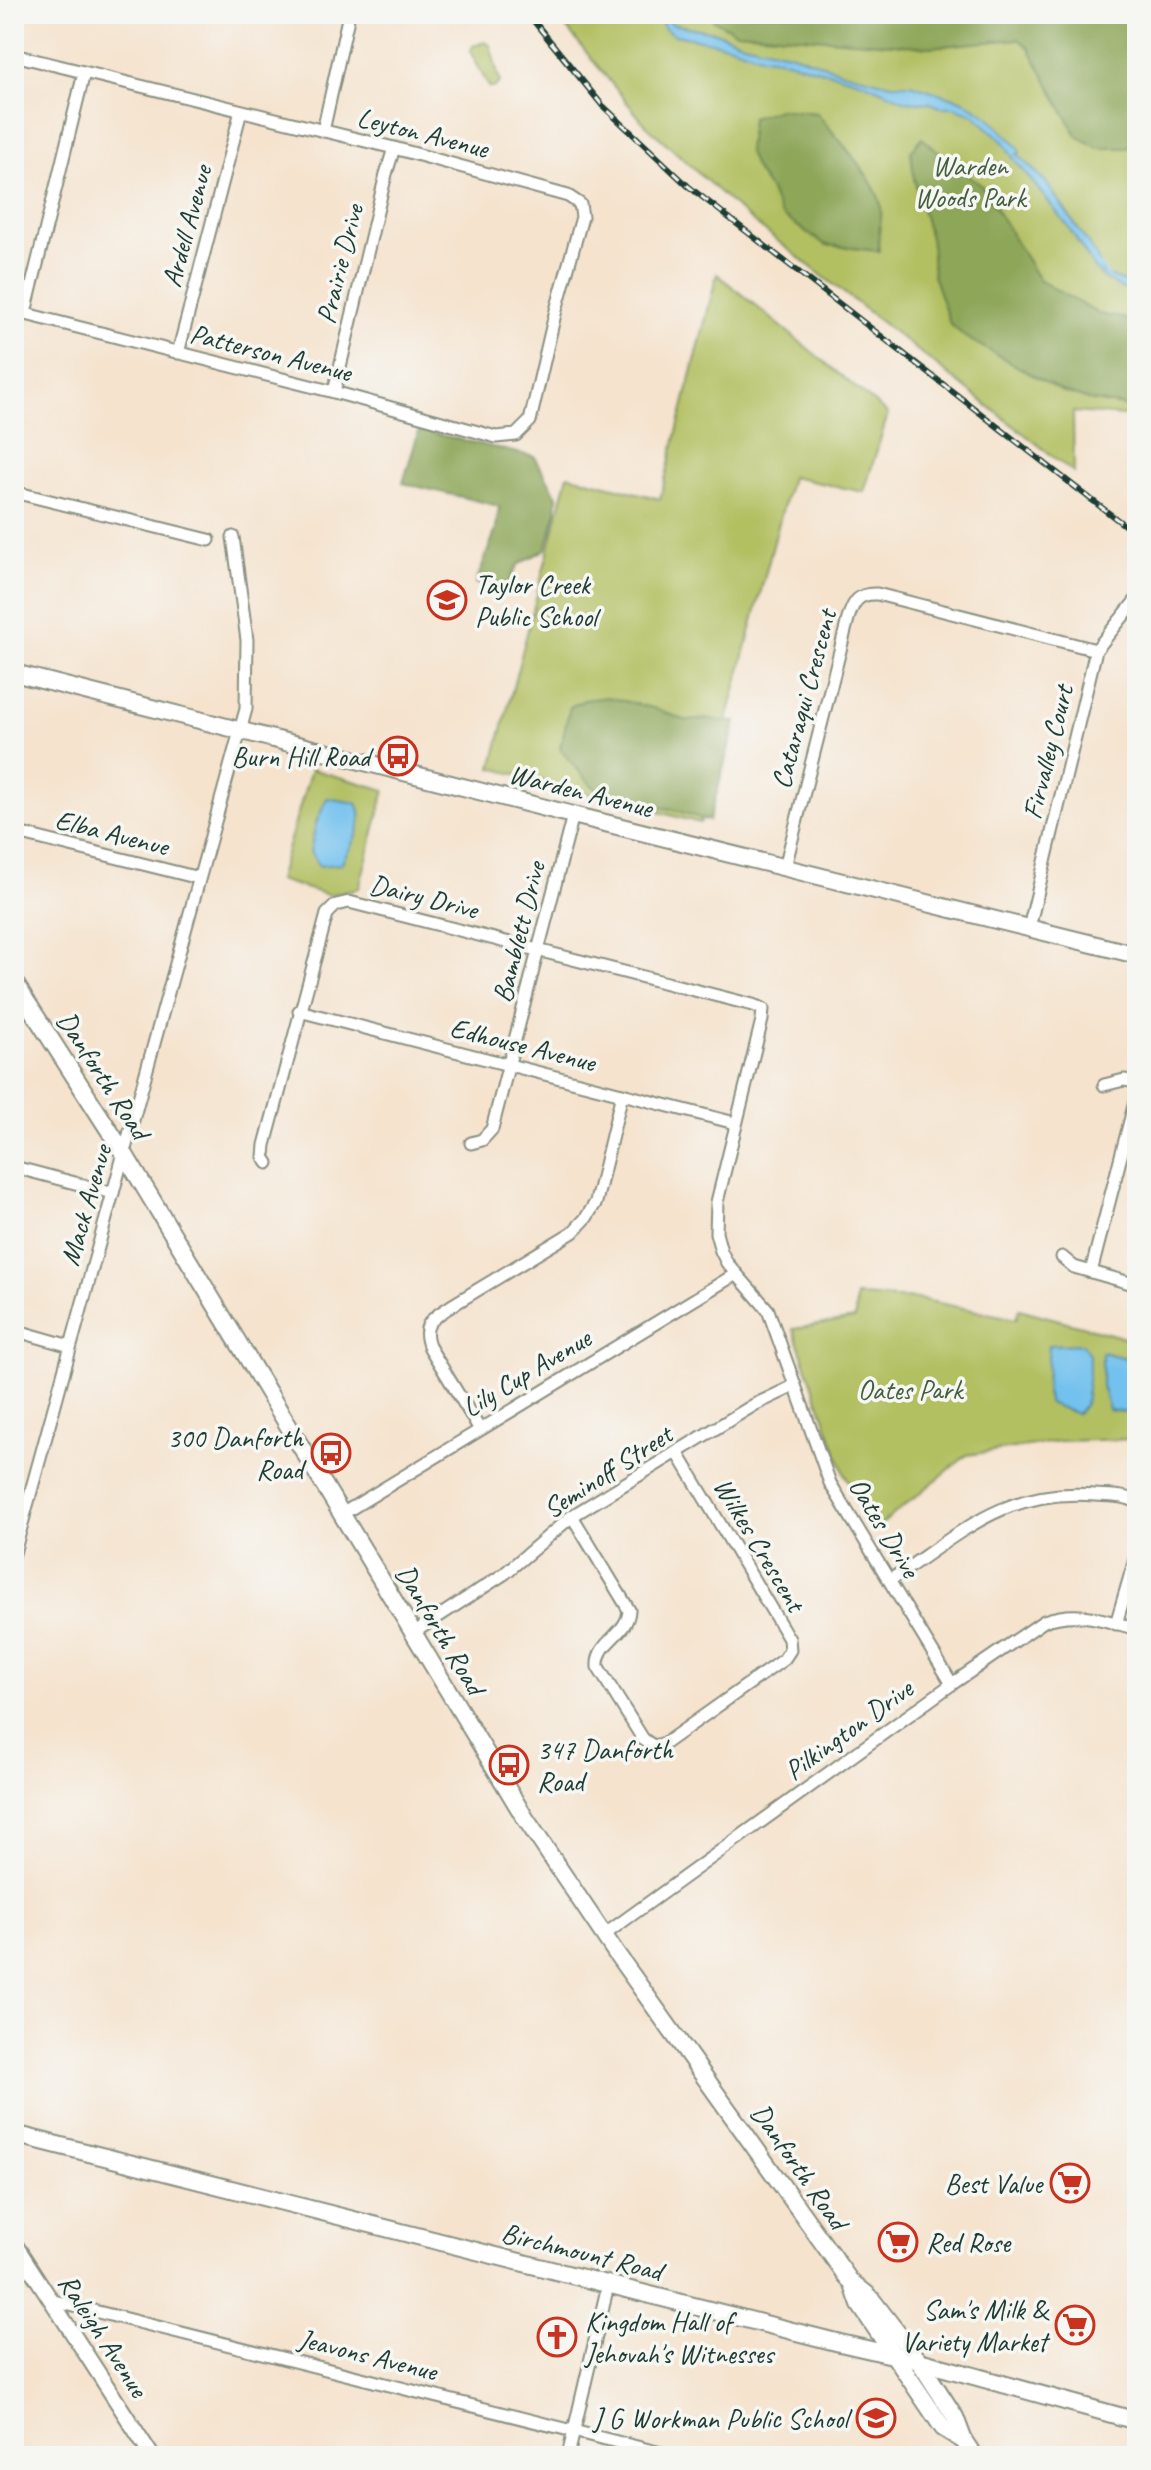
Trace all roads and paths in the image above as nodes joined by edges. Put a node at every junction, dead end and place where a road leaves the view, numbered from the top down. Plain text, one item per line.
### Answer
1 (349, 14) edge
2 (14, 55) edge
3 (84, 73) junction
4 (241, 111) junction
5 (323, 131) junction
6 (394, 148) junction
7 (20, 312) edge
8 (178, 353) junction
9 (334, 392) junction
10 (516, 435) joint
11 (14, 492) edge
12 (233, 537) dead end
13 (209, 540) dead end
14 (1137, 599) edge
15 (1096, 650) junction
16 (14, 673) edge
17 (239, 730) junction
18 (573, 815) junction
19 (14, 832) edge
20 (785, 867) junction
21 (199, 878) junction
22 (1029, 928) junction
23 (537, 949) junction
24 (1137, 955) edge
25 (14, 982) edge
26 (299, 1011) junction
27 (509, 1065) junction
28 (1137, 1082) edge
29 (1104, 1085) dead end
30 (622, 1094) junction
31 (1137, 1094) edge
32 (735, 1123) junction
33 (471, 1143) dead end
34 (125, 1155) junction
35 (268, 1163) dead end
36 (14, 1167) edge
37 (113, 1193) junction
38 (1062, 1257) dead end
39 (1091, 1272) junction
40 (736, 1274) junction
41 (1137, 1285) edge
42 (14, 1330) edge
43 (70, 1346) junction
44 (794, 1386) junction
45 (479, 1428) junction
46 (677, 1452) junction
47 (1137, 1502) edge
48 (342, 1514) junction
49 (572, 1516) junction
50 (1137, 1552) edge
51 (14, 1553) edge
52 (890, 1580) junction
53 (1116, 1624) junction
54 (1137, 1629) edge
55 (413, 1633) junction
56 (952, 1684) junction
57 (604, 1935) junction
58 (14, 2134) edge
59 (14, 2243) edge
60 (608, 2285) junction
61 (853, 2285) junction
62 (50, 2300) junction
63 (893, 2357) junction
64 (919, 2361) junction
65 (1137, 2421) edge
66 (574, 2431) junction
67 (964, 2441) junction
68 (152, 2456) edge
69 (568, 2456) edge
70 (673, 2456) edge
71 (974, 2456) edge

1 - 5 street
2 - 3 street, Leyton Avenue
3 - 4 street, Leyton Avenue
3 - 7 street
4 - 5 street, Leyton Avenue
4 - 8 street, Ardell Avenue
5 - 6 street, Leyton Avenue
6 - 9 street, Prairie Drive
6 - 10 street, Leyton Avenue
7 - 8 street, Patterson Avenue
8 - 9 street, Patterson Avenue
9 - 10 street, Patterson Avenue
11 - 13 street
12 - 17 street
14 - 15 street, Firvalley Court
15 - 20 street, Cataraqui Crescent
15 - 22 street, Firvalley Court
16 - 17 main road, Warden Avenue
17 - 18 main road, Warden Avenue
17 - 21 street, Mack Avenue
18 - 20 main road, Warden Avenue
18 - 23 street, Bamblett Drive
19 - 21 street, Elba Avenue
20 - 22 main road, Warden Avenue
21 - 34 street, Mack Avenue
22 - 24 main road, Warden Avenue
23 - 26 street, Dairy Drive
23 - 27 street, Bamblett Drive
23 - 32 street, Dairy Drive
25 - 34 main road, Danforth Road
26 - 27 street, Edhouse Avenue
26 - 35 street, Dairy Drive
27 - 30 street, Edhouse Avenue
27 - 33 street, Bamblett Drive
28 - 29 street
30 - 32 street, Edhouse Avenue
30 - 45 street
31 - 39 street
32 - 40 street
34 - 37 street, Mack Avenue
34 - 48 main road, Danforth Road
36 - 37 street
37 - 43 street, Mack Avenue
38 - 39 street
39 - 41 street
40 - 44 street, Oates Drive
40 - 45 street, Lily Cup Avenue
42 - 43 street
43 - 51 street, Mack Avenue
44 - 46 street, Seminoff Street
44 - 52 street, Oates Drive
45 - 48 street, Lily Cup Avenue
46 - 49 street, Seminoff Street
46 - 49 street, Wilkes Crescent
47 - 52 street
48 - 55 main road, Danforth Road
49 - 55 street, Seminoff Street
50 - 53 street
52 - 56 street, Oates Drive
53 - 54 street, Pilkington Drive
53 - 56 street, Pilkington Drive
55 - 57 main road, Danforth Road
56 - 57 street, Pilkington Drive
57 - 61 main road, Danforth Road
58 - 60 main road, Birchmount Road
59 - 62 street, Raleigh Avenue
60 - 63 main road, Birchmount Road
60 - 66 street
61 - 63 main road, Danforth Road
61 - 64 main road, Danforth Road
62 - 66 street, Jeavons Avenue
62 - 68 street, Raleigh Avenue
63 - 64 main road, Birchmount Road
63 - 67 main road, Danforth Road
64 - 65 main road, Birchmount Road
64 - 67 main road, Danforth Road
66 - 69 street
66 - 70 street, Jeavons Avenue
67 - 71 main road, Danforth Road

